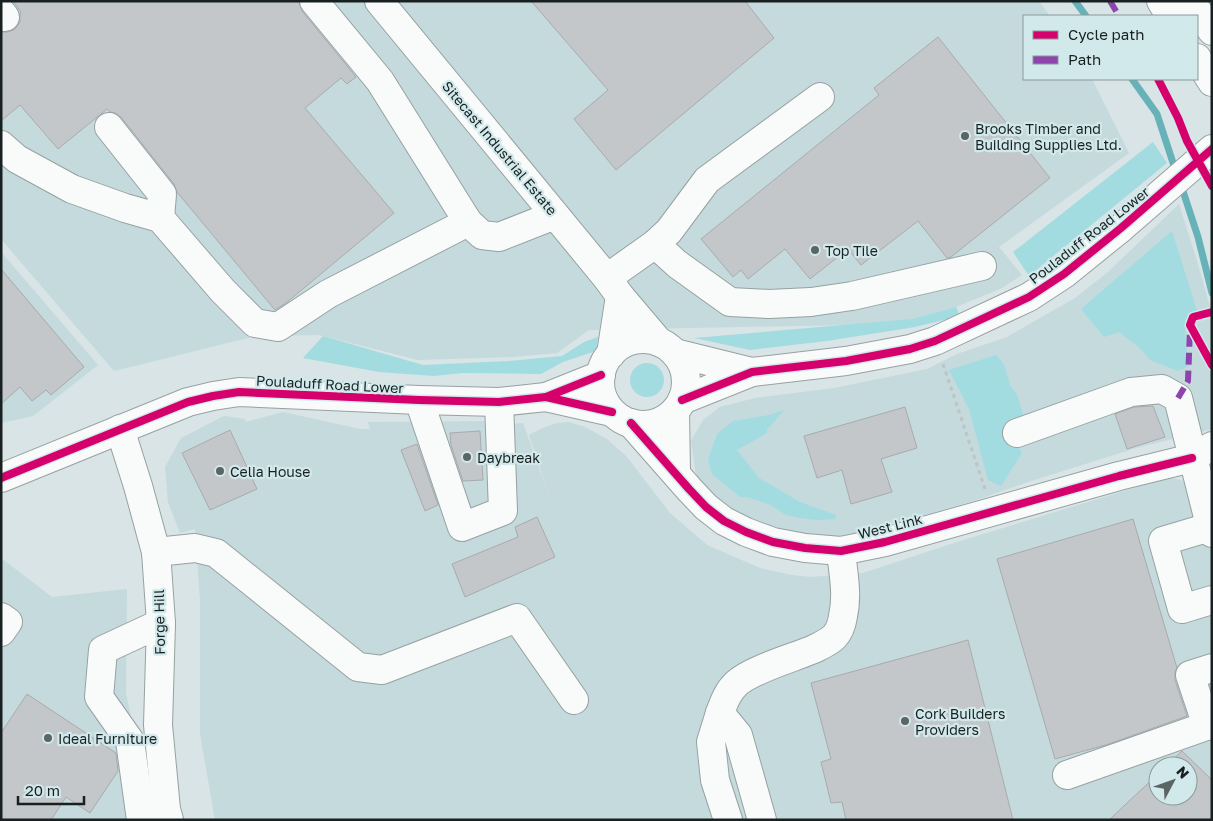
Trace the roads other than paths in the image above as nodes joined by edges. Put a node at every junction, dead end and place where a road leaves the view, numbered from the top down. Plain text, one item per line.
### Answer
1 (314, 1) edge
2 (379, 1) edge
3 (1161, 1) edge
4 (1190, 1) edge
5 (1169, 15) edge
6 (1212, 31) edge
7 (1198, 60) edge
8 (1212, 82) edge
9 (820, 97) dead end
10 (109, 127) dead end
11 (1, 145) edge
12 (1212, 149) edge
13 (555, 215) junction
14 (160, 218) junction
15 (468, 222) junction
16 (655, 244) junction
17 (982, 266) dead end
18 (614, 287) junction
19 (667, 347) junction
20 (606, 364) junction
21 (752, 372) junction
22 (546, 397) junction
23 (419, 400) junction
24 (499, 402) junction
25 (679, 406) junction
26 (621, 418) junction
27 (120, 429) junction
28 (1017, 433) dead end
29 (1205, 455) edge
30 (676, 473) junction
31 (1, 478) edge
32 (1211, 530) edge
33 (841, 551) junction
34 (156, 552) junction
35 (1212, 600) edge
36 (1, 617) edge
37 (161, 623) junction
38 (1, 632) edge
39 (1212, 668) edge
40 (574, 700) dead end
41 (720, 713) junction
42 (1209, 725) edge
43 (1067, 775) dead end
44 (141, 820) edge
45 (169, 820) edge
46 (728, 820) edge
47 (762, 820) edge

1 - 15 main road
2 - 13 main road, Sitecast Industrial Estate
3 - 5 main road
4 - 6 main road
7 - 8 main road
9 - 16 main road
10 - 14 main road
11 - 14 main road
12 - 21 main road, Pouladuff Road Lower
13 - 15 main road
13 - 18 main road, Sitecast Industrial Estate
14 - 15 main road
16 - 17 main road
16 - 18 main road
18 - 19 main road, Sitecast Industrial Estate
18 - 20 main road
19 - 20 main road, Pouladuff Road Lower
19 - 21 main road, Pouladuff Road Lower
19 - 25 main road
20 - 22 main road, Pouladuff Road Lower
20 - 26 main road
21 - 25 main road, Pouladuff Road Lower
22 - 24 main road, Pouladuff Road Lower
22 - 26 main road, Pouladuff Road Lower
23 - 24 main road, Pouladuff Road Lower
23 - 24 main road
23 - 27 main road, Pouladuff Road Lower
25 - 26 main road, Pouladuff Road Lower
25 - 30 main road
26 - 30 main road, West Link
27 - 31 main road, Pouladuff Road Lower
27 - 34 main road, Forge Hill
28 - 29 main road
29 - 32 main road
29 - 33 main road, West Link
30 - 33 main road, West Link
32 - 35 main road
33 - 41 main road
34 - 37 main road, Forge Hill
34 - 40 main road
36 - 38 main road
37 - 44 main road
37 - 45 main road, Forge Hill
39 - 42 main road
41 - 46 main road
41 - 47 main road
42 - 43 main road

